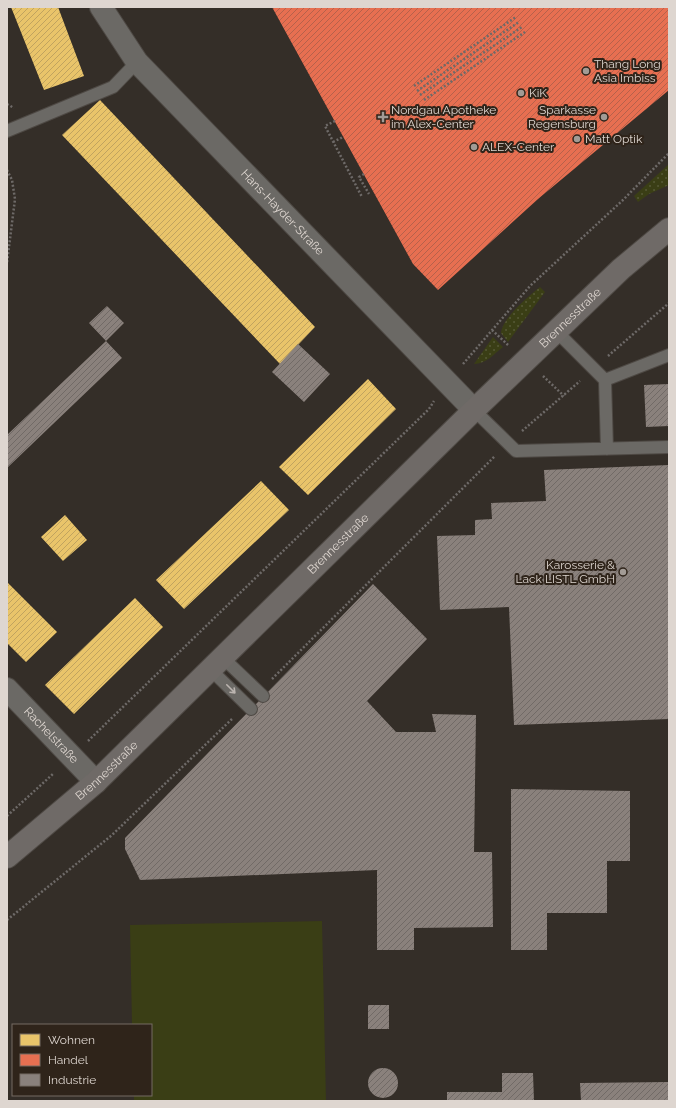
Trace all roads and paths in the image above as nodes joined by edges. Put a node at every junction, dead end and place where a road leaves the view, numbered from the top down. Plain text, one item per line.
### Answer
1 (102, 7) edge
2 (516, 18) dead end
3 (518, 22) dead end
4 (522, 27) dead end
5 (525, 32) dead end
6 (137, 62) junction
7 (414, 86) dead end
8 (417, 91) dead end
9 (420, 95) dead end
10 (424, 100) dead end
11 (334, 121) dead end
12 (7, 131) edge
13 (343, 137) dead end
14 (333, 142) junction
15 (669, 153) edge
16 (7, 170) edge
17 (364, 174) dead end
18 (369, 194) dead end
19 (362, 197) dead end
20 (669, 229) edge
21 (7, 263) edge
22 (669, 303) edge
23 (556, 331) junction
24 (669, 355) edge
25 (593, 368) junction
26 (605, 380) junction
27 (447, 382) junction
28 (474, 410) junction
29 (508, 443) junction
30 (669, 447) edge
31 (607, 449) junction
32 (216, 663) junction
33 (7, 689) edge
34 (261, 694) joint
35 (249, 707) joint
36 (72, 757) junction
37 (96, 782) junction
38 (7, 816) edge
39 (7, 857) edge
40 (7, 920) edge

1 - 6 street, Hans-Hayder-Straße
2 - 7 path
3 - 8 path
4 - 9 path
5 - 10 path
6 - 12 lane
6 - 27 street, Hans-Hayder-Straße
11 - 14 path
13 - 14 path
14 - 19 path
15 - 27 path
16 - 21 path
17 - 18 path
20 - 23 street, Brennesstraße
22 - 25 path
23 - 25 lane
23 - 28 street, Brennesstraße
24 - 26 lane
25 - 26 lane
25 - 29 path
26 - 31 lane
27 - 28 street, Hans-Hayder-Straße
27 - 36 path
28 - 29 lane
28 - 32 street, Brennesstraße
29 - 31 lane
29 - 34 path
30 - 31 lane
32 - 34 lane
32 -> 35 lane
32 - 37 street, Brennesstraße
33 - 36 street, Rachelstraße
35 - 40 path
36 - 37 street, Rachelstraße
36 - 38 path
37 - 39 street, Brennesstraße

